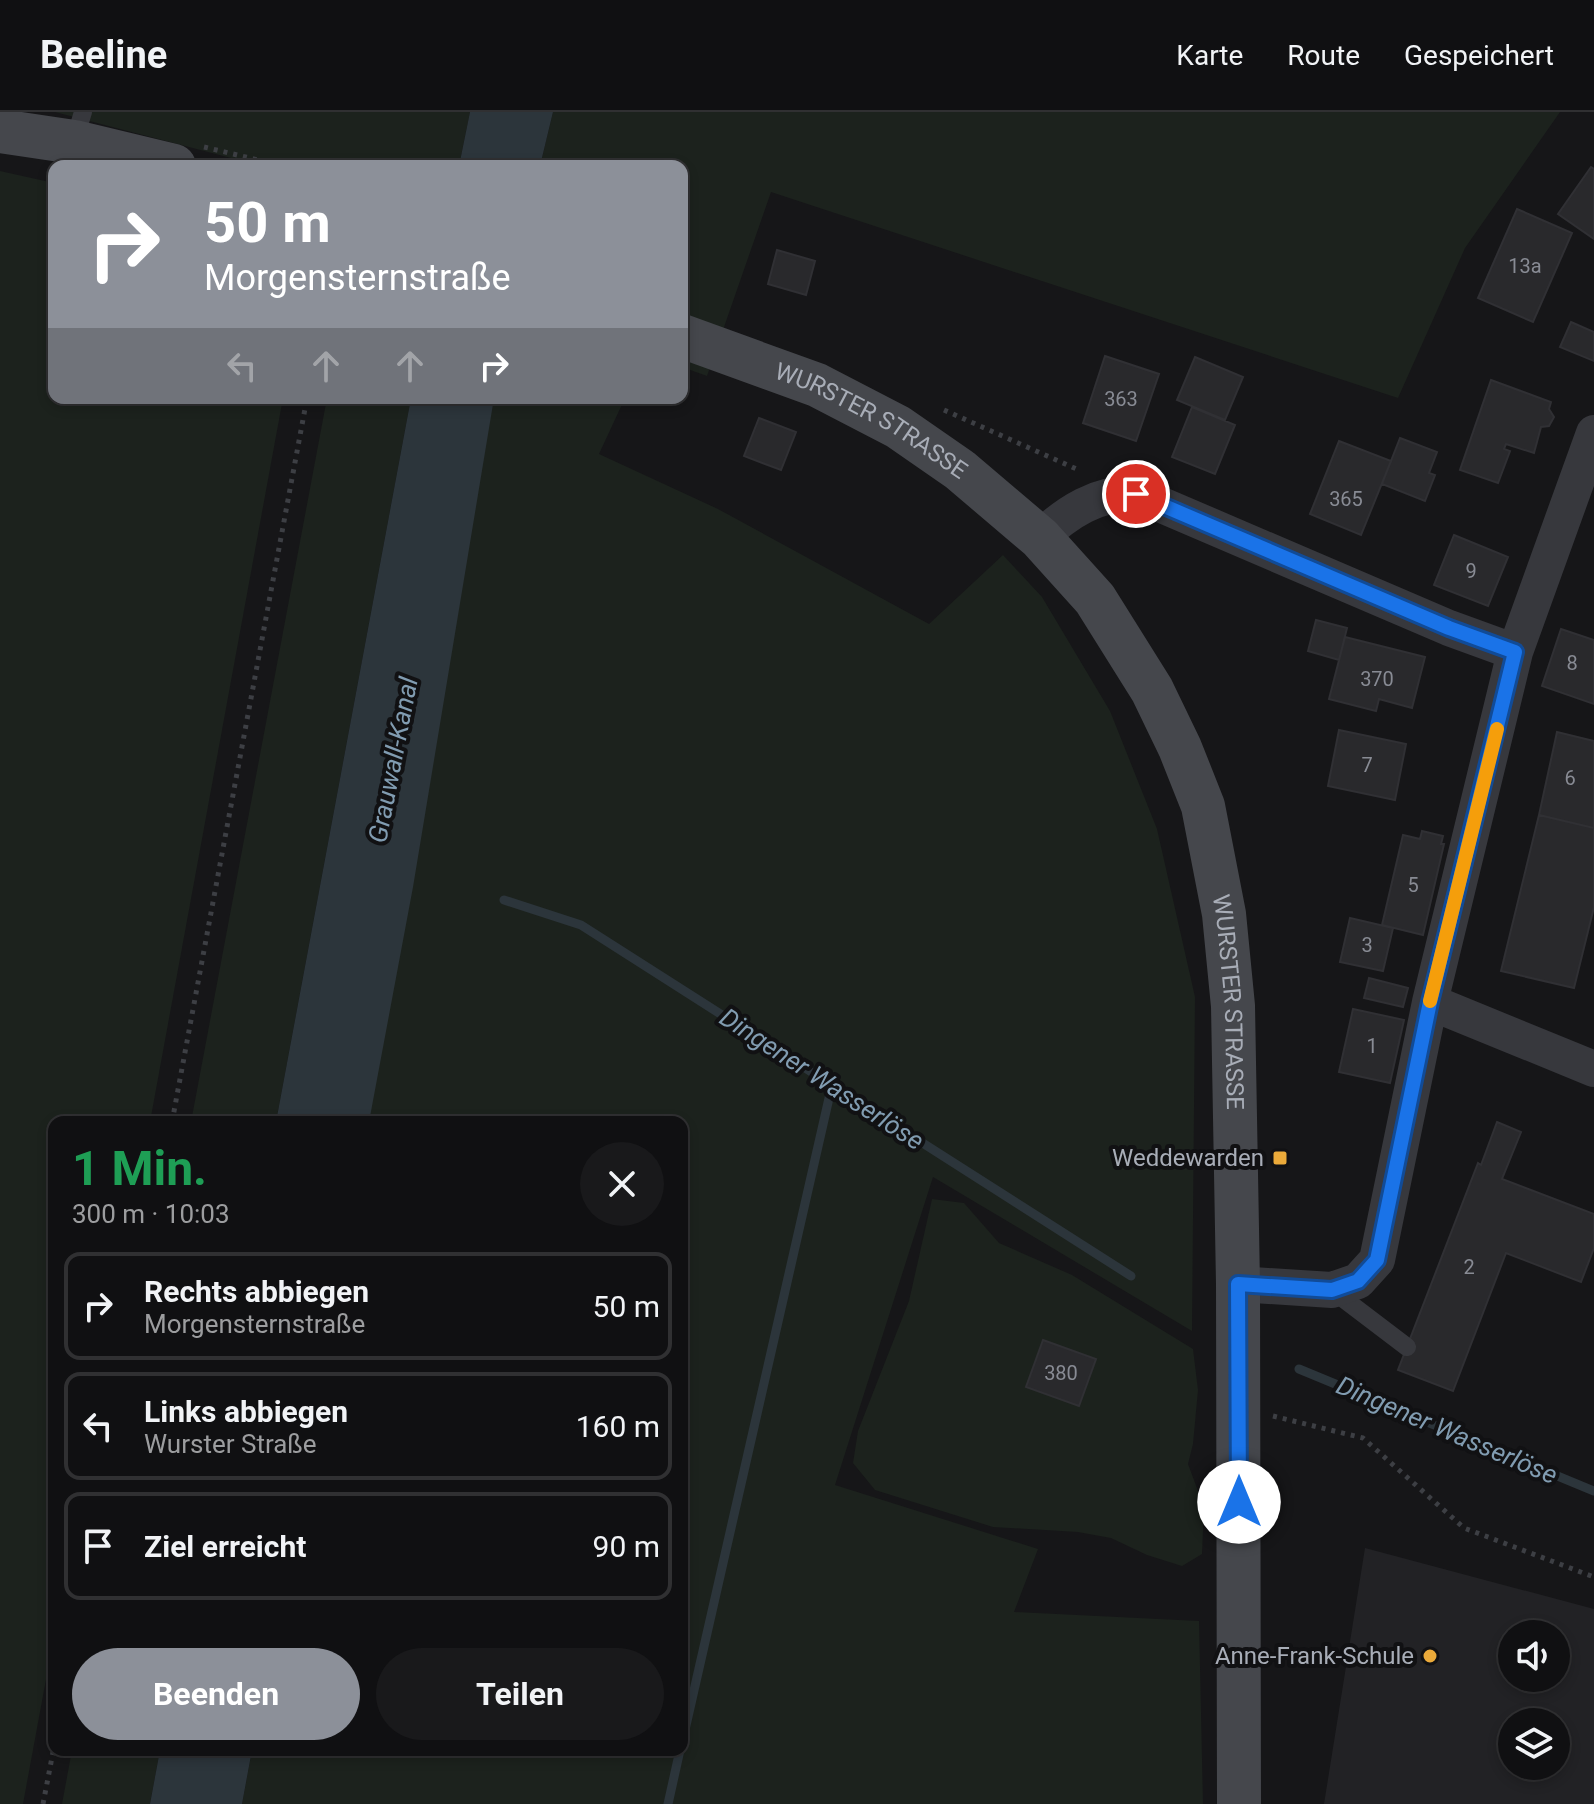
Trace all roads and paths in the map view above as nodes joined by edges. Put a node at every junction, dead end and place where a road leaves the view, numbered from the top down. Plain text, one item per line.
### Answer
1 (67, 130) edge
2 (0, 131) edge
3 (156, 160) edge
4 (688, 338) edge
5 (306, 404) edge
6 (1594, 433) edge
7 (1040, 538) junction
8 (1515, 652) junction
9 (1430, 1002) junction
10 (1594, 1069) edge
11 (173, 1116) edge
12 (1238, 1284) junction
13 (1332, 1290) junction
14 (1407, 1347) dead end
15 (1239, 1408) junction
16 (1594, 1577) edge
17 (52, 1756) edge
18 (43, 1804) edge
19 (1239, 1804) edge

1 - 2 main road
1 - 3 main road
4 - 7 main road, WURSTER STRASSE
5 - 11 path
6 - 8 street
7 - 8 street
7 - 12 main road, WURSTER STRASSE
8 - 9 street
9 - 10 street
9 - 13 street
12 - 13 street
12 - 15 main road, WURSTER STRASSE
13 - 14 lane
15 - 16 path
15 - 19 main road, WURSTER STRASSE
17 - 18 path

